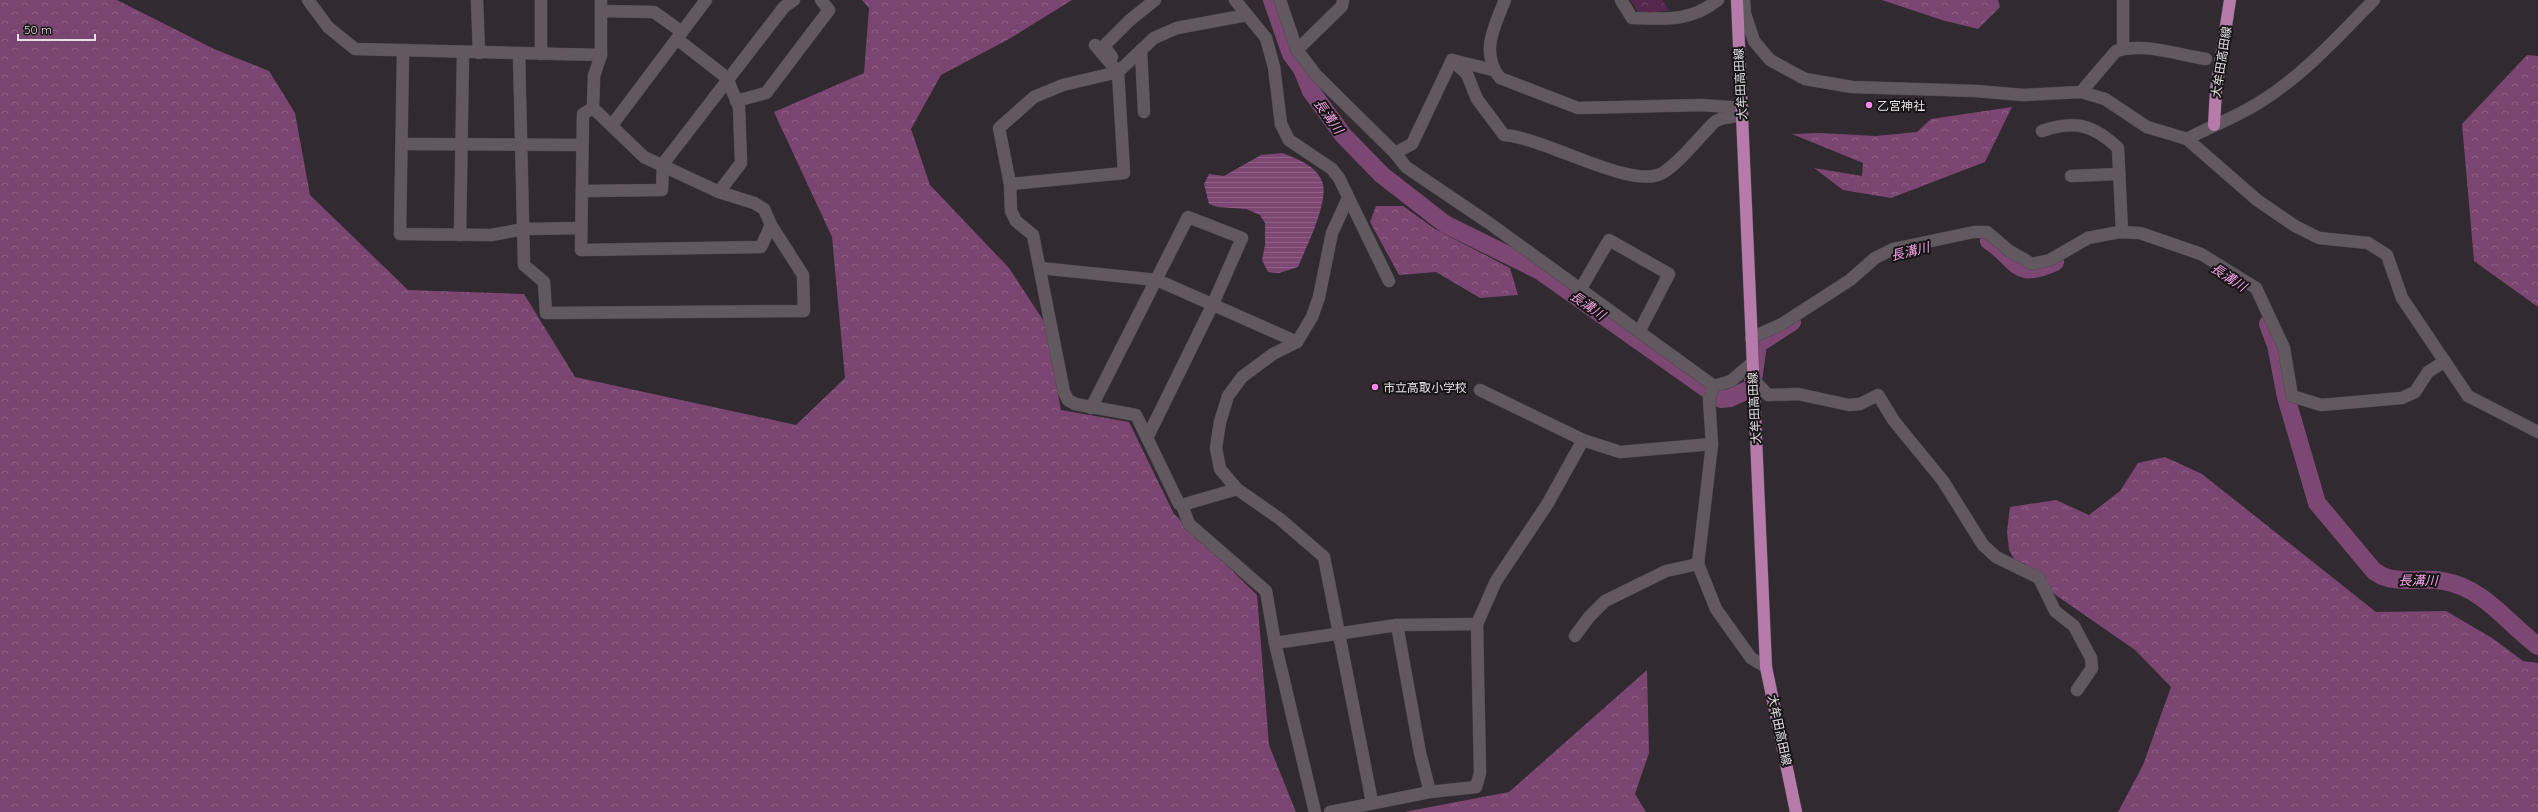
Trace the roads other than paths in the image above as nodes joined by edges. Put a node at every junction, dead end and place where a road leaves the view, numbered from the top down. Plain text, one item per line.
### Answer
1 (308, 0) edge
2 (477, 0) edge
3 (541, 0) edge
4 (706, 0) edge
5 (794, 0) edge
6 (821, 0) edge
7 (1156, 0) edge
8 (1235, 0) edge
9 (1280, 0) edge
10 (1343, 0) edge
11 (1505, 0) edge
12 (1621, 0) edge
13 (1718, 0) edge
14 (1737, 0) edge
15 (1744, 0) edge
16 (2123, 0) edge
17 (2230, 0) edge
18 (2374, 0) edge
19 (601, 6) edge
20 (633, 6) edge
21 (1247, 15) junction
22 (680, 35) junction
23 (1095, 45) dead end
24 (2123, 49) junction
25 (1141, 50) junction
26 (1298, 50) junction
27 (403, 52) junction
28 (464, 52) junction
29 (479, 52) junction
30 (519, 53) junction
31 (541, 54) junction
32 (601, 55) junction
33 (2206, 59) dead end
34 (1452, 60) junction
35 (1494, 70) junction
36 (1119, 71) junction
37 (727, 78) junction
38 (2081, 92) junction
39 (736, 101) junction
40 (593, 108) junction
41 (1144, 112) dead end
42 (1742, 112) junction
43 (2214, 125) junction
44 (612, 126) junction
45 (2042, 131) dead end
46 (2187, 139) junction
47 (402, 144) junction
48 (462, 145) junction
49 (522, 145) junction
50 (582, 145) junction
51 (1395, 153) junction
52 (663, 164) junction
53 (2119, 174) junction
54 (2071, 176) dead end
55 (1010, 184) junction
56 (582, 191) junction
57 (720, 192) junction
58 (1348, 198) junction
59 (771, 225) junction
60 (582, 228) junction
61 (524, 229) junction
62 (2122, 232) junction
63 (460, 235) junction
64 (1040, 268) junction
65 (1157, 280) junction
66 (1389, 281) dead end
67 (1580, 290) junction
68 (1212, 306) junction
69 (1639, 332) junction
70 (1751, 338) junction
71 (1297, 342) junction
72 (2445, 361) junction
73 (1752, 363) junction
74 (1752, 378) junction
75 (1714, 386) junction
76 (1480, 390) dead end
77 (1092, 408) junction
78 (2538, 432) edge
79 (1147, 438) junction
80 (1583, 440) junction
81 (1712, 444) junction
82 (1238, 488) junction
83 (1182, 505) junction
84 (1698, 564) junction
85 (1476, 624) junction
86 (1397, 625) junction
87 (1340, 634) junction
88 (1575, 636) dead end
89 (1275, 643) junction
90 (1766, 668) junction
91 (2077, 690) dead end
92 (1430, 792) junction
93 (1372, 802) junction
94 (1315, 812) edge
95 (1330, 812) edge
96 (1796, 812) edge

1 - 27 street
2 - 29 street
3 - 31 street
4 - 22 street
5 - 37 street
6 - 39 street
7 - 36 street
8 - 21 street
9 - 26 street
10 - 26 street
11 - 35 street
12 - 13 street
14 - 42 main road, 大牟田高田線
15 - 38 street
16 - 24 street
17 - 43 main road, 大牟田高田線
18 - 43 street
19 - 20 street
19 - 32 street
20 - 22 street
21 - 25 street
21 - 58 street
22 - 37 street
22 - 44 street
23 - 36 street
24 - 33 street
24 - 38 street
25 - 36 street
25 - 41 street
26 - 51 street
27 - 28 street
27 - 47 street
28 - 29 street
28 - 48 street
29 - 30 street
30 - 31 street
30 - 49 street
31 - 32 street
32 - 40 street
34 - 35 street
34 - 42 street
34 - 51 street
35 - 42 street
36 - 55 street
36 - 55 street
37 - 39 street
37 - 52 street
38 - 46 street
39 - 57 street
40 - 44 street
40 - 50 street
42 - 70 main road, 大牟田高田線
43 - 46 street
44 - 52 street
45 - 53 street
46 - 72 street
47 - 48 street
47 - 63 street
48 - 49 street
48 - 63 street
49 - 50 street
49 - 61 street
50 - 56 street
51 - 67 street
52 - 56 street
52 - 57 street
53 - 54 street
53 - 62 street
55 - 64 street
56 - 60 street
57 - 59 street
58 - 66 street
58 - 71 street
59 - 60 street
59 - 61 street
60 - 61 street
61 - 63 street
62 - 70 street
62 - 72 street
64 - 65 street
64 - 77 street
65 - 68 street
65 - 68 street
65 - 77 street
67 - 69 street
67 - 69 street
68 - 71 street
68 - 79 street
69 - 75 street
70 - 73 main road, 大牟田高田線
71 - 82 street
72 - 78 street
73 - 74 main road, 大牟田高田線
73 - 75 street
74 - 90 main road, 大牟田高田線
74 - 91 street
75 - 81 street
76 - 80 street
77 - 79 street
79 - 83 street
80 - 81 street
80 - 85 street
81 - 84 street
82 - 83 street
82 - 87 street
83 - 89 street
84 - 88 street
84 - 90 street
85 - 86 street
85 - 92 street
86 - 87 street
86 - 92 street
87 - 89 street
87 - 93 street
89 - 94 street
90 - 96 main road, 大牟田高田線
92 - 93 street
93 - 95 street

